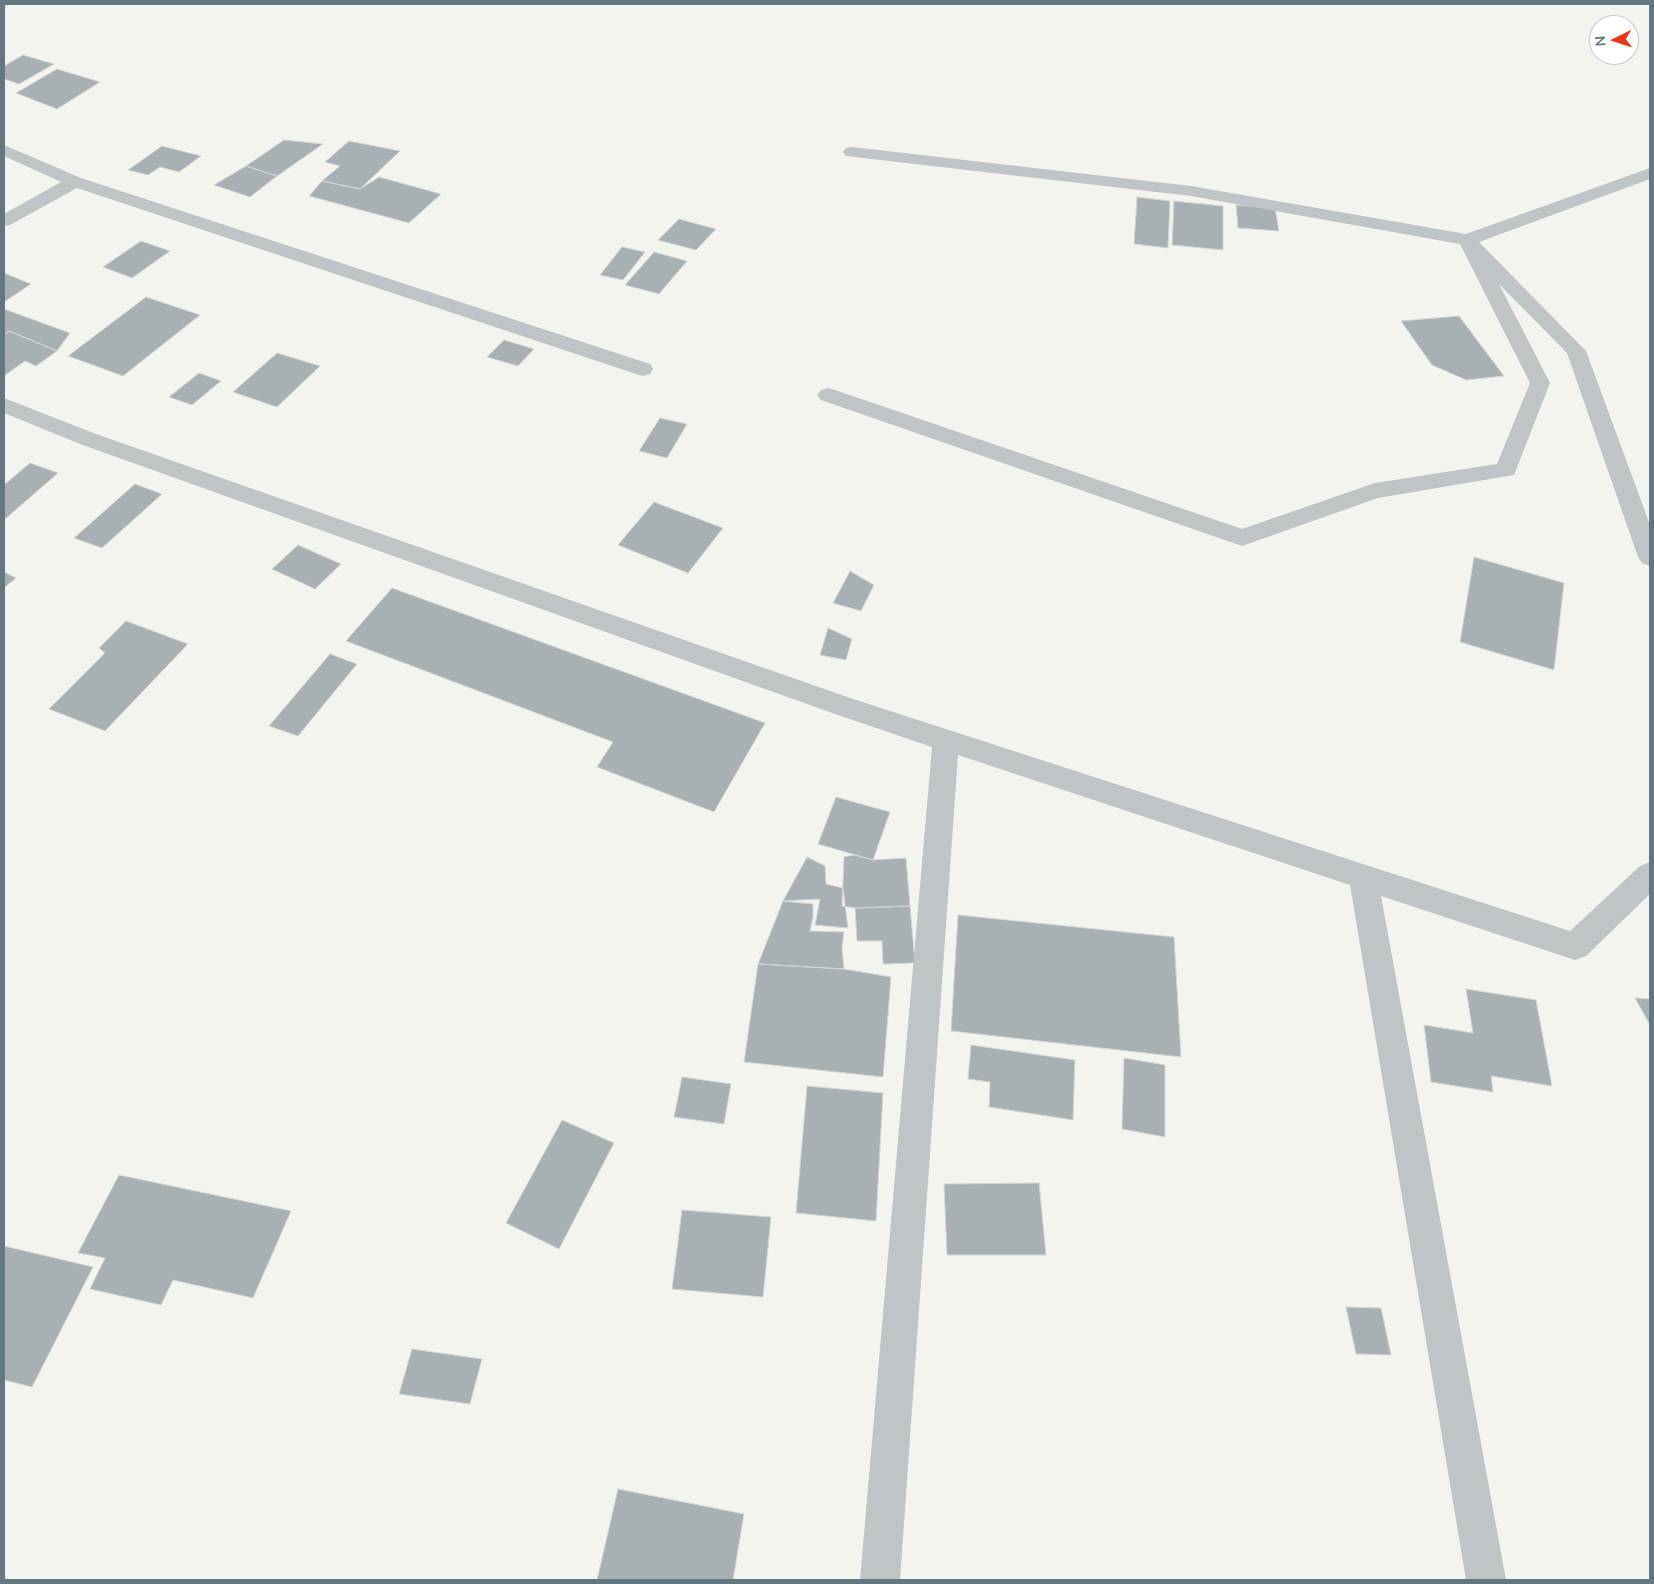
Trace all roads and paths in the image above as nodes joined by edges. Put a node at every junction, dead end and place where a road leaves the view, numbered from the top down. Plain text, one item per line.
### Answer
1 (4, 150) edge
2 (852, 152) dead end
3 (1650, 173) edge
4 (75, 182) junction
5 (4, 221) edge
6 (1467, 240) junction
7 (643, 369) dead end
8 (828, 395) dead end
9 (4, 404) edge
10 (1650, 557) edge
11 (946, 740) junction
12 (1363, 876) junction
13 (1648, 880) edge
14 (880, 1580) edge
15 (1486, 1580) edge

1 - 4 street
2 - 6 street
3 - 6 street
4 - 5 street
4 - 7 street
6 - 8 street
6 - 10 street
9 - 11 street
11 - 12 street
11 - 14 street
12 - 13 street
12 - 15 street

